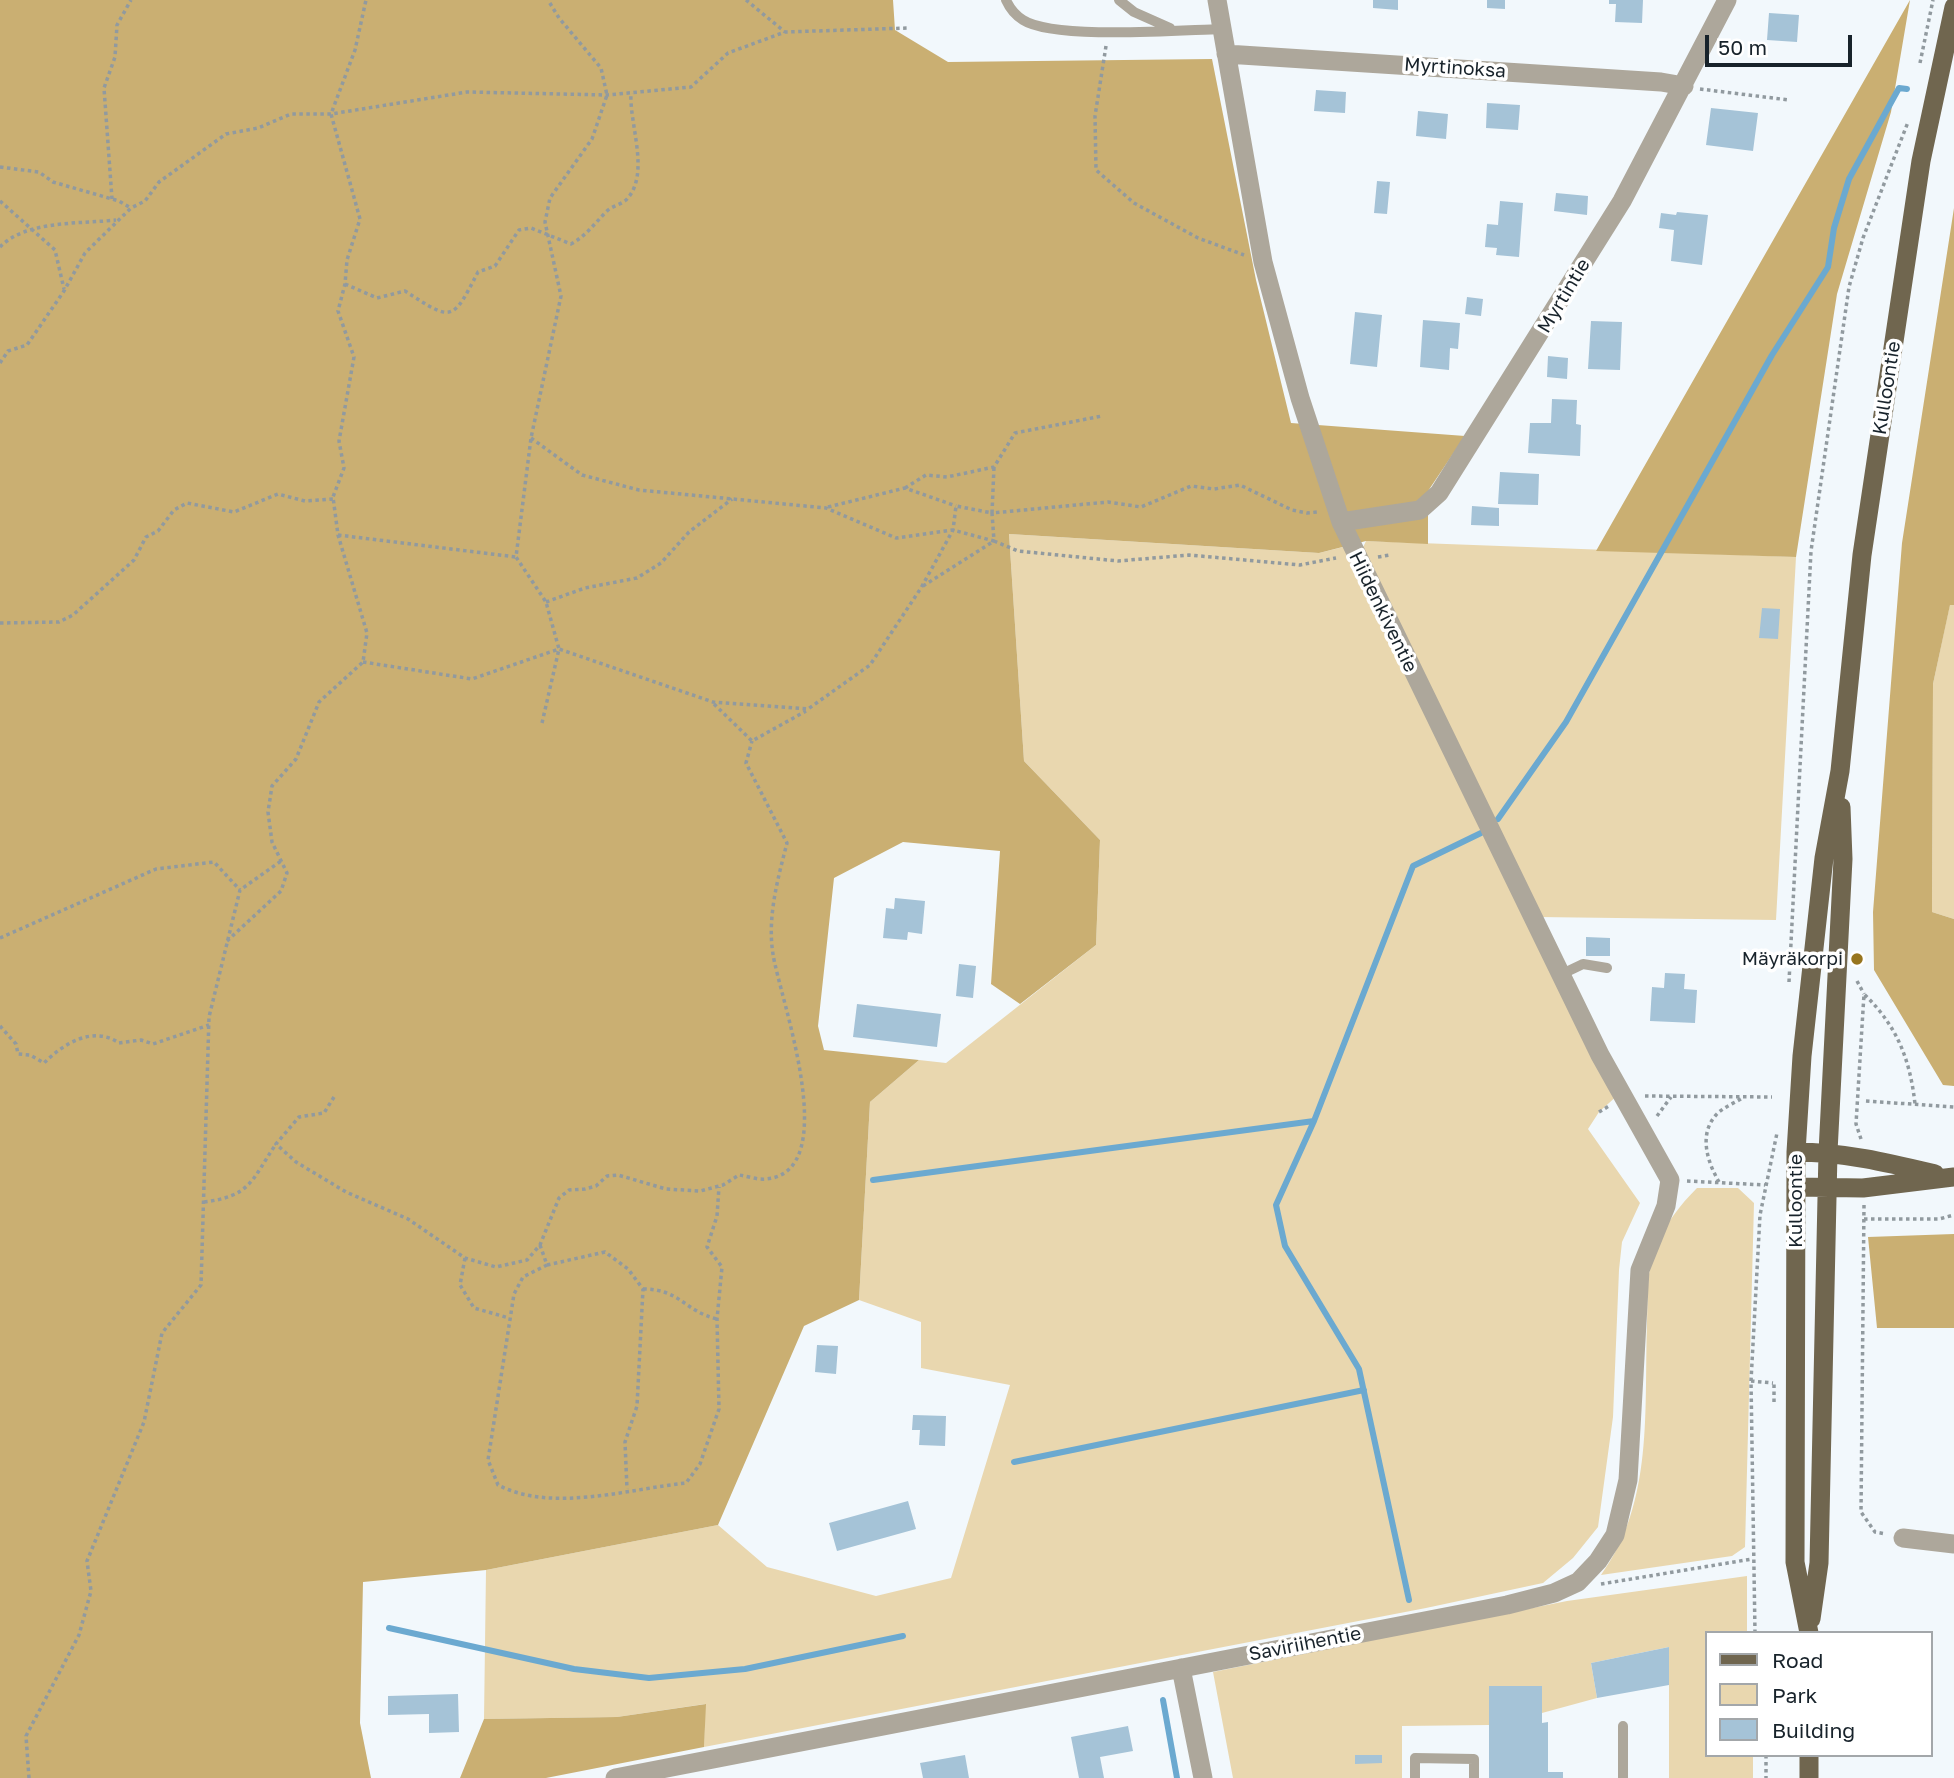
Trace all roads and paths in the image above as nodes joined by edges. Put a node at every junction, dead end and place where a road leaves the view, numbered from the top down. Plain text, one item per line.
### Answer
1 (131, 0) edge
2 (366, 0) edge
3 (548, 0) edge
4 (746, 0) edge
5 (1006, 0) edge
6 (1119, 0) edge
7 (1217, 0) edge
8 (1727, 0) edge
9 (1933, 0) edge
10 (1954, 8) edge
11 (908, 28) dead end
12 (1222, 29) junction
13 (1109, 30) junction
14 (1174, 30) junction
15 (785, 32) junction
16 (1226, 54) junction
17 (1920, 65) dead end
18 (1684, 86) junction
19 (631, 93) junction
20 (607, 95) junction
21 (1789, 100) dead end
22 (331, 114) junction
23 (1909, 117) dead end
24 (0, 167) edge
25 (112, 199) junction
26 (0, 201) edge
27 (131, 208) junction
28 (118, 220) junction
29 (33, 229) junction
30 (547, 234) junction
31 (0, 247) edge
32 (1263, 262) junction
33 (345, 284) junction
34 (64, 291) junction
35 (0, 363) edge
36 (1102, 416) dead end
37 (531, 438) junction
38 (994, 467) junction
39 (905, 488) junction
40 (334, 499) junction
41 (732, 499) junction
42 (956, 506) junction
43 (826, 508) junction
44 (992, 513) junction
45 (1338, 515) junction
46 (953, 530) junction
47 (338, 536) junction
48 (994, 541) junction
49 (516, 557) junction
50 (1333, 557) dead end
51 (921, 587) junction
52 (546, 602) junction
53 (0, 623) edge
54 (559, 649) junction
55 (363, 662) junction
56 (713, 702) junction
57 (808, 709) junction
58 (542, 723) dead end
59 (752, 741) junction
60 (1840, 771) junction
61 (281, 861) junction
62 (240, 890) junction
63 (0, 938) edge
64 (228, 941) junction
65 (1607, 968) dead end
66 (1562, 974) junction
67 (1788, 988) dead end
68 (209, 1025) junction
69 (0, 1026) edge
70 (1623, 1096) junction
71 (334, 1097) dead end
72 (1671, 1097) junction
73 (1744, 1097) junction
74 (1772, 1097) dead end
75 (1866, 1101) dead end
76 (1915, 1104) junction
77 (1954, 1107) edge
78 (1655, 1121) dead end
79 (1777, 1131) dead end
80 (276, 1144) junction
81 (1796, 1152) junction
82 (1828, 1152) junction
83 (1862, 1157) junction
84 (1950, 1177) edge
85 (1670, 1180) junction
86 (1720, 1182) junction
87 (1765, 1185) junction
88 (719, 1186) junction
89 (1796, 1187) junction
90 (1827, 1187) junction
91 (1863, 1188) junction
92 (204, 1202) junction
93 (1954, 1215) edge
94 (1864, 1219) junction
95 (540, 1245) junction
96 (465, 1258) junction
97 (547, 1265) junction
98 (643, 1289) junction
99 (509, 1318) junction
100 (718, 1319) junction
101 (1751, 1381) junction
102 (1774, 1383) dead end
103 (627, 1489) junction
104 (1903, 1538) joint
105 (1954, 1544) edge
106 (1752, 1559) junction
107 (1578, 1582) junction
108 (1755, 1631) edge
109 (1809, 1631) edge
110 (1809, 1631) edge
111 (1181, 1668) junction
112 (1623, 1726) dead end
113 (1766, 1757) edge
114 (1809, 1757) edge
115 (29, 1778) edge
116 (615, 1778) edge
117 (1203, 1778) edge
118 (1415, 1778) edge
119 (1474, 1778) edge
120 (1623, 1778) edge
121 (1766, 1778) edge
122 (1809, 1778) edge

1 - 25 path
2 - 22 path
3 - 20 path
4 - 15 path
5 - 13 lane
6 - 14 lane
7 - 12 street, Hiidenkiventie
8 - 18 street, Myrtintie
9 - 17 path
10 - 60 main road, Kulloontie
11 - 15 path
12 - 14 lane
12 - 16 street, Hiidenkiventie
13 - 14 lane
13 - 32 path
15 - 19 path
16 - 18 street, Myrtinoksa
16 - 32 street, Hiidenkiventie
18 - 21 path
18 - 45 street, Myrtintie
19 - 20 path
19 - 30 path
20 - 22 path
20 - 30 path
22 - 27 path
22 - 33 path
23 - 67 path
24 - 25 path
25 - 27 path
26 - 29 path
27 - 28 path
28 - 29 path
28 - 34 path
29 - 31 path
29 - 34 path
30 - 33 path
30 - 37 path
32 - 45 street, Hiidenkiventie
33 - 40 path
34 - 35 path
36 - 38 path
37 - 41 path
37 - 49 path
38 - 39 path
38 - 44 path
39 - 42 path
39 - 43 path
40 - 47 path
40 - 53 path
41 - 43 path
41 - 52 path
42 - 44 path
42 - 46 path
43 - 46 path
44 - 45 path
44 - 48 path
45 - 66 street, Hiidenkiventie
46 - 48 path
46 - 51 path
47 - 49 path
47 - 55 path
48 - 50 path
48 - 51 path
49 - 52 path
51 - 57 path
52 - 54 path
54 - 55 path
54 - 56 path
54 - 58 path
55 - 61 path
56 - 57 path
56 - 59 path
57 - 59 path
59 - 88 path
60 - 81 main road, Kulloontie
60 - 82 main road, Kulloontie
61 - 62 path
61 - 64 path
62 - 63 path
62 - 64 path
64 - 68 path
65 - 66 lane
66 - 70 street, Hiidenkiventie
68 - 69 path
68 - 92 path
70 - 72 path
70 - 85 street, Hiidenkiventie
71 - 80 path
72 - 73 path
72 - 78 path
73 - 74 path
73 - 86 path
75 - 76 path
76 - 77 path
76 - 83 path
79 - 87 path
80 - 92 path
80 - 96 path
81 - 82 main road
81 - 89 main road, Kulloontie
82 - 83 main road
82 - 90 main road, Kulloontie
83 - 84 main road
84 - 91 main road
85 - 86 path
85 - 107 street, Saviriihentie
86 - 87 path
87 - 101 path
88 - 95 path
88 - 100 path
89 - 90 main road
89 - 109 main road, Kulloontie
90 - 91 main road
90 - 110 main road, Kulloontie
91 - 94 path
92 - 115 path
93 - 94 path
94 - 104 path
95 - 96 path
95 - 97 path
96 - 99 path
97 - 98 path
97 - 99 path
98 - 100 path
98 - 103 path
99 - 103 path
100 - 103 path
101 - 102 path
101 - 106 path
104 - 105 street
106 - 107 path
106 - 108 path
107 - 111 street, Saviriihentie
111 - 116 street, Saviriihentie
111 - 117 street
112 - 120 lane
113 - 121 path
114 - 122 main road
118 - 119 lane

